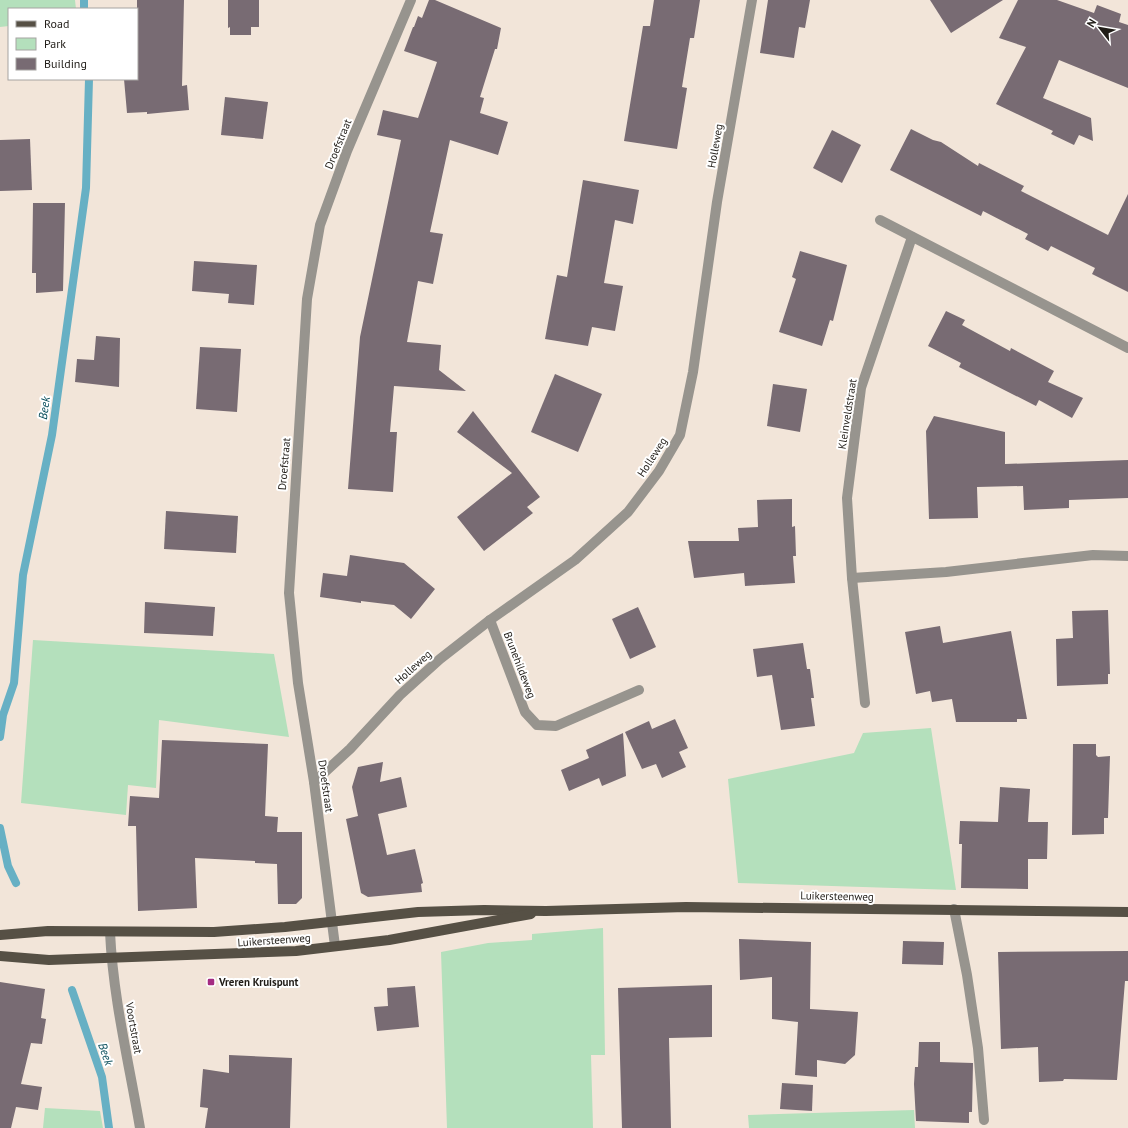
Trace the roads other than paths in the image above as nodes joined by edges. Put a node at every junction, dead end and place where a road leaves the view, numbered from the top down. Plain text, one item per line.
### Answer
1 (411, 0) edge
2 (752, 0) edge
3 (880, 220) dead end
4 (912, 237) junction
5 (1128, 348) edge
6 (1128, 556) edge
7 (852, 578) junction
8 (490, 620) junction
9 (639, 690) dead end
10 (865, 703) dead end
11 (314, 782) junction
12 (954, 909) junction
13 (546, 911) junction
14 (1128, 912) edge
15 (332, 922) junction
16 (110, 932) junction
17 (0, 935) edge
18 (335, 946) junction
19 (0, 956) edge
20 (111, 958) junction
21 (984, 1120) dead end
22 (140, 1128) edge

1 - 11 street, Droefstraat
2 - 8 street, Holleweg
3 - 4 street
4 - 5 street
4 - 7 street, Kleinveldstraat
6 - 7 street
7 - 10 street, Kleinveldstraat
8 - 9 street, Brunehildeweg
8 - 11 street, Holleweg
11 - 15 street, Droefstraat
12 - 13 main road, Luikersteenweg
12 - 14 main road, Luikersteenweg
12 - 21 street
13 - 15 main road, Luikersteenweg
13 - 18 main road, Luikersteenweg
15 - 16 main road, Luikersteenweg
15 - 18 street, Droefstraat
16 - 17 main road, Luikersteenweg
16 - 20 street, Voortstraat
18 - 20 main road, Luikersteenweg
19 - 20 main road, Luikersteenweg
20 - 22 street, Voortstraat

